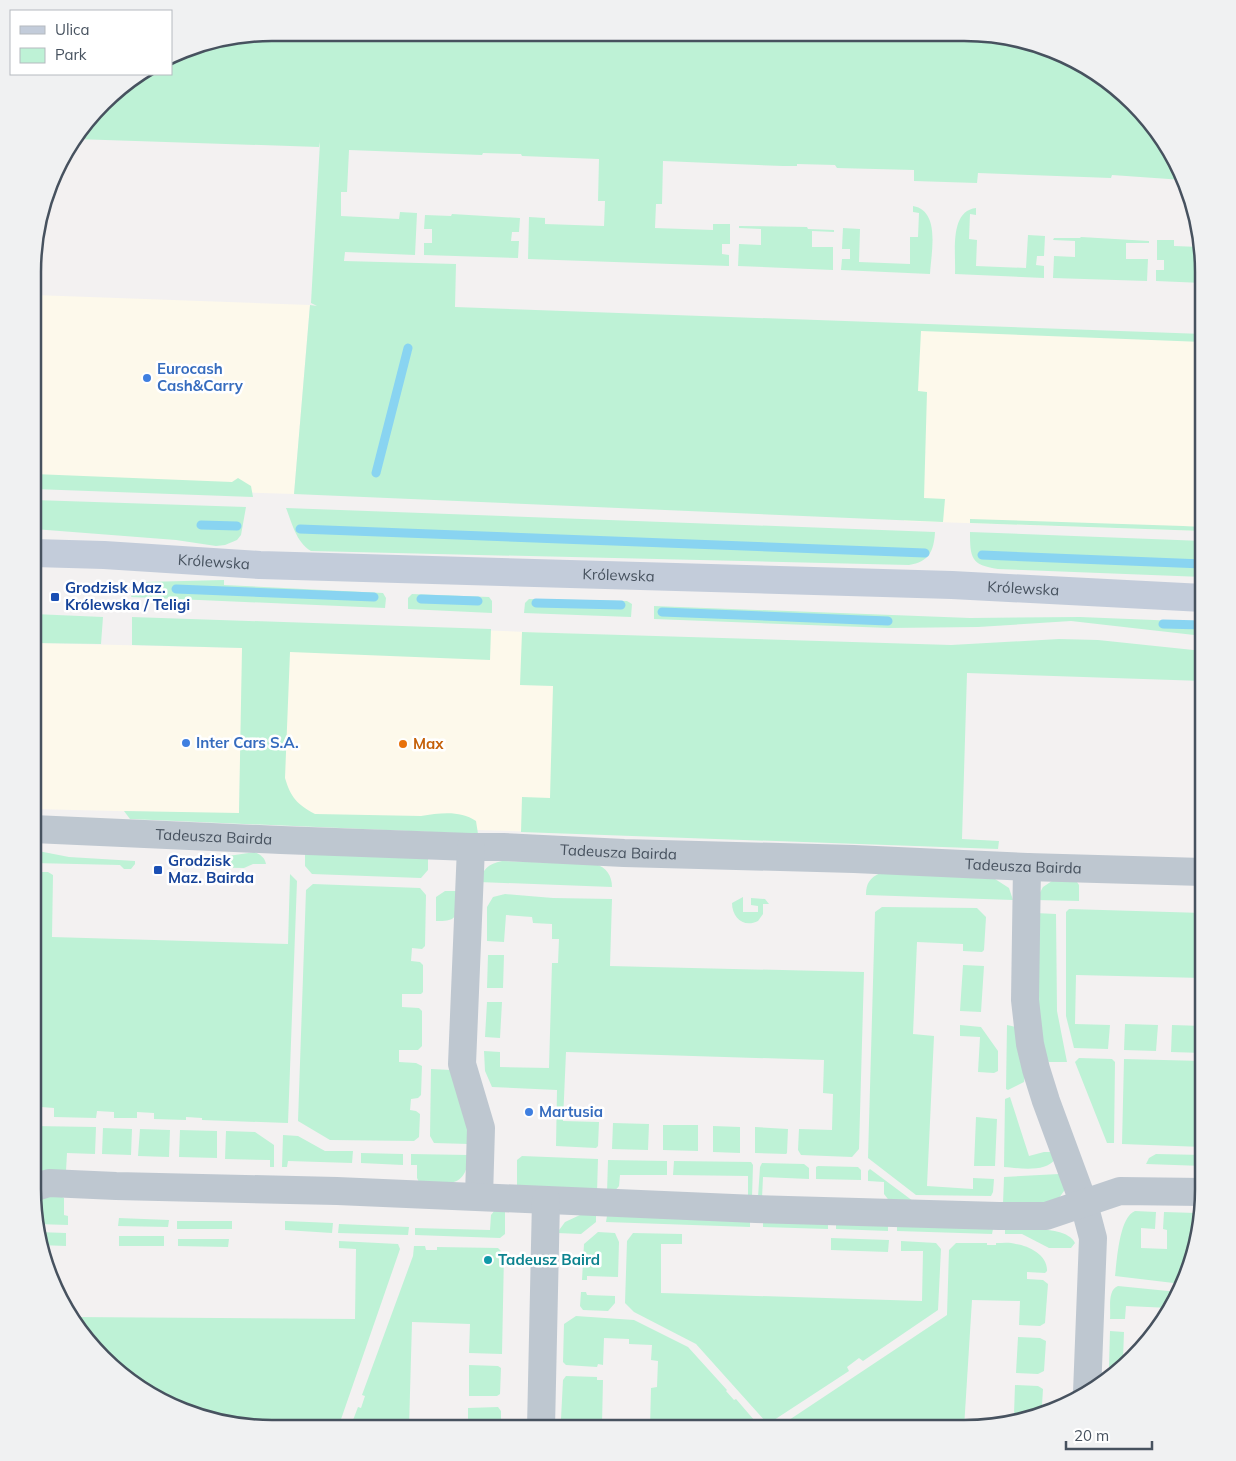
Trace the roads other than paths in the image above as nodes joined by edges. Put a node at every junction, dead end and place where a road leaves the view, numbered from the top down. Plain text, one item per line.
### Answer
1 (41, 553) edge
2 (1195, 598) edge
3 (41, 830) edge
4 (471, 847) junction
5 (1027, 867) junction
6 (1195, 872) edge
7 (41, 1185) edge
8 (1195, 1192) edge
9 (479, 1197) junction
10 (546, 1200) junction
11 (1084, 1204) junction
12 (1088, 1383) edge
13 (541, 1420) edge

1 - 2 main road, Królewska
3 - 4 street, Tadeusza Bairda
4 - 5 street, Tadeusza Bairda
4 - 9 street
5 - 6 street, Tadeusza Bairda
5 - 11 street
7 - 9 street
8 - 11 street
9 - 10 street
10 - 11 street
10 - 13 street
11 - 12 street

